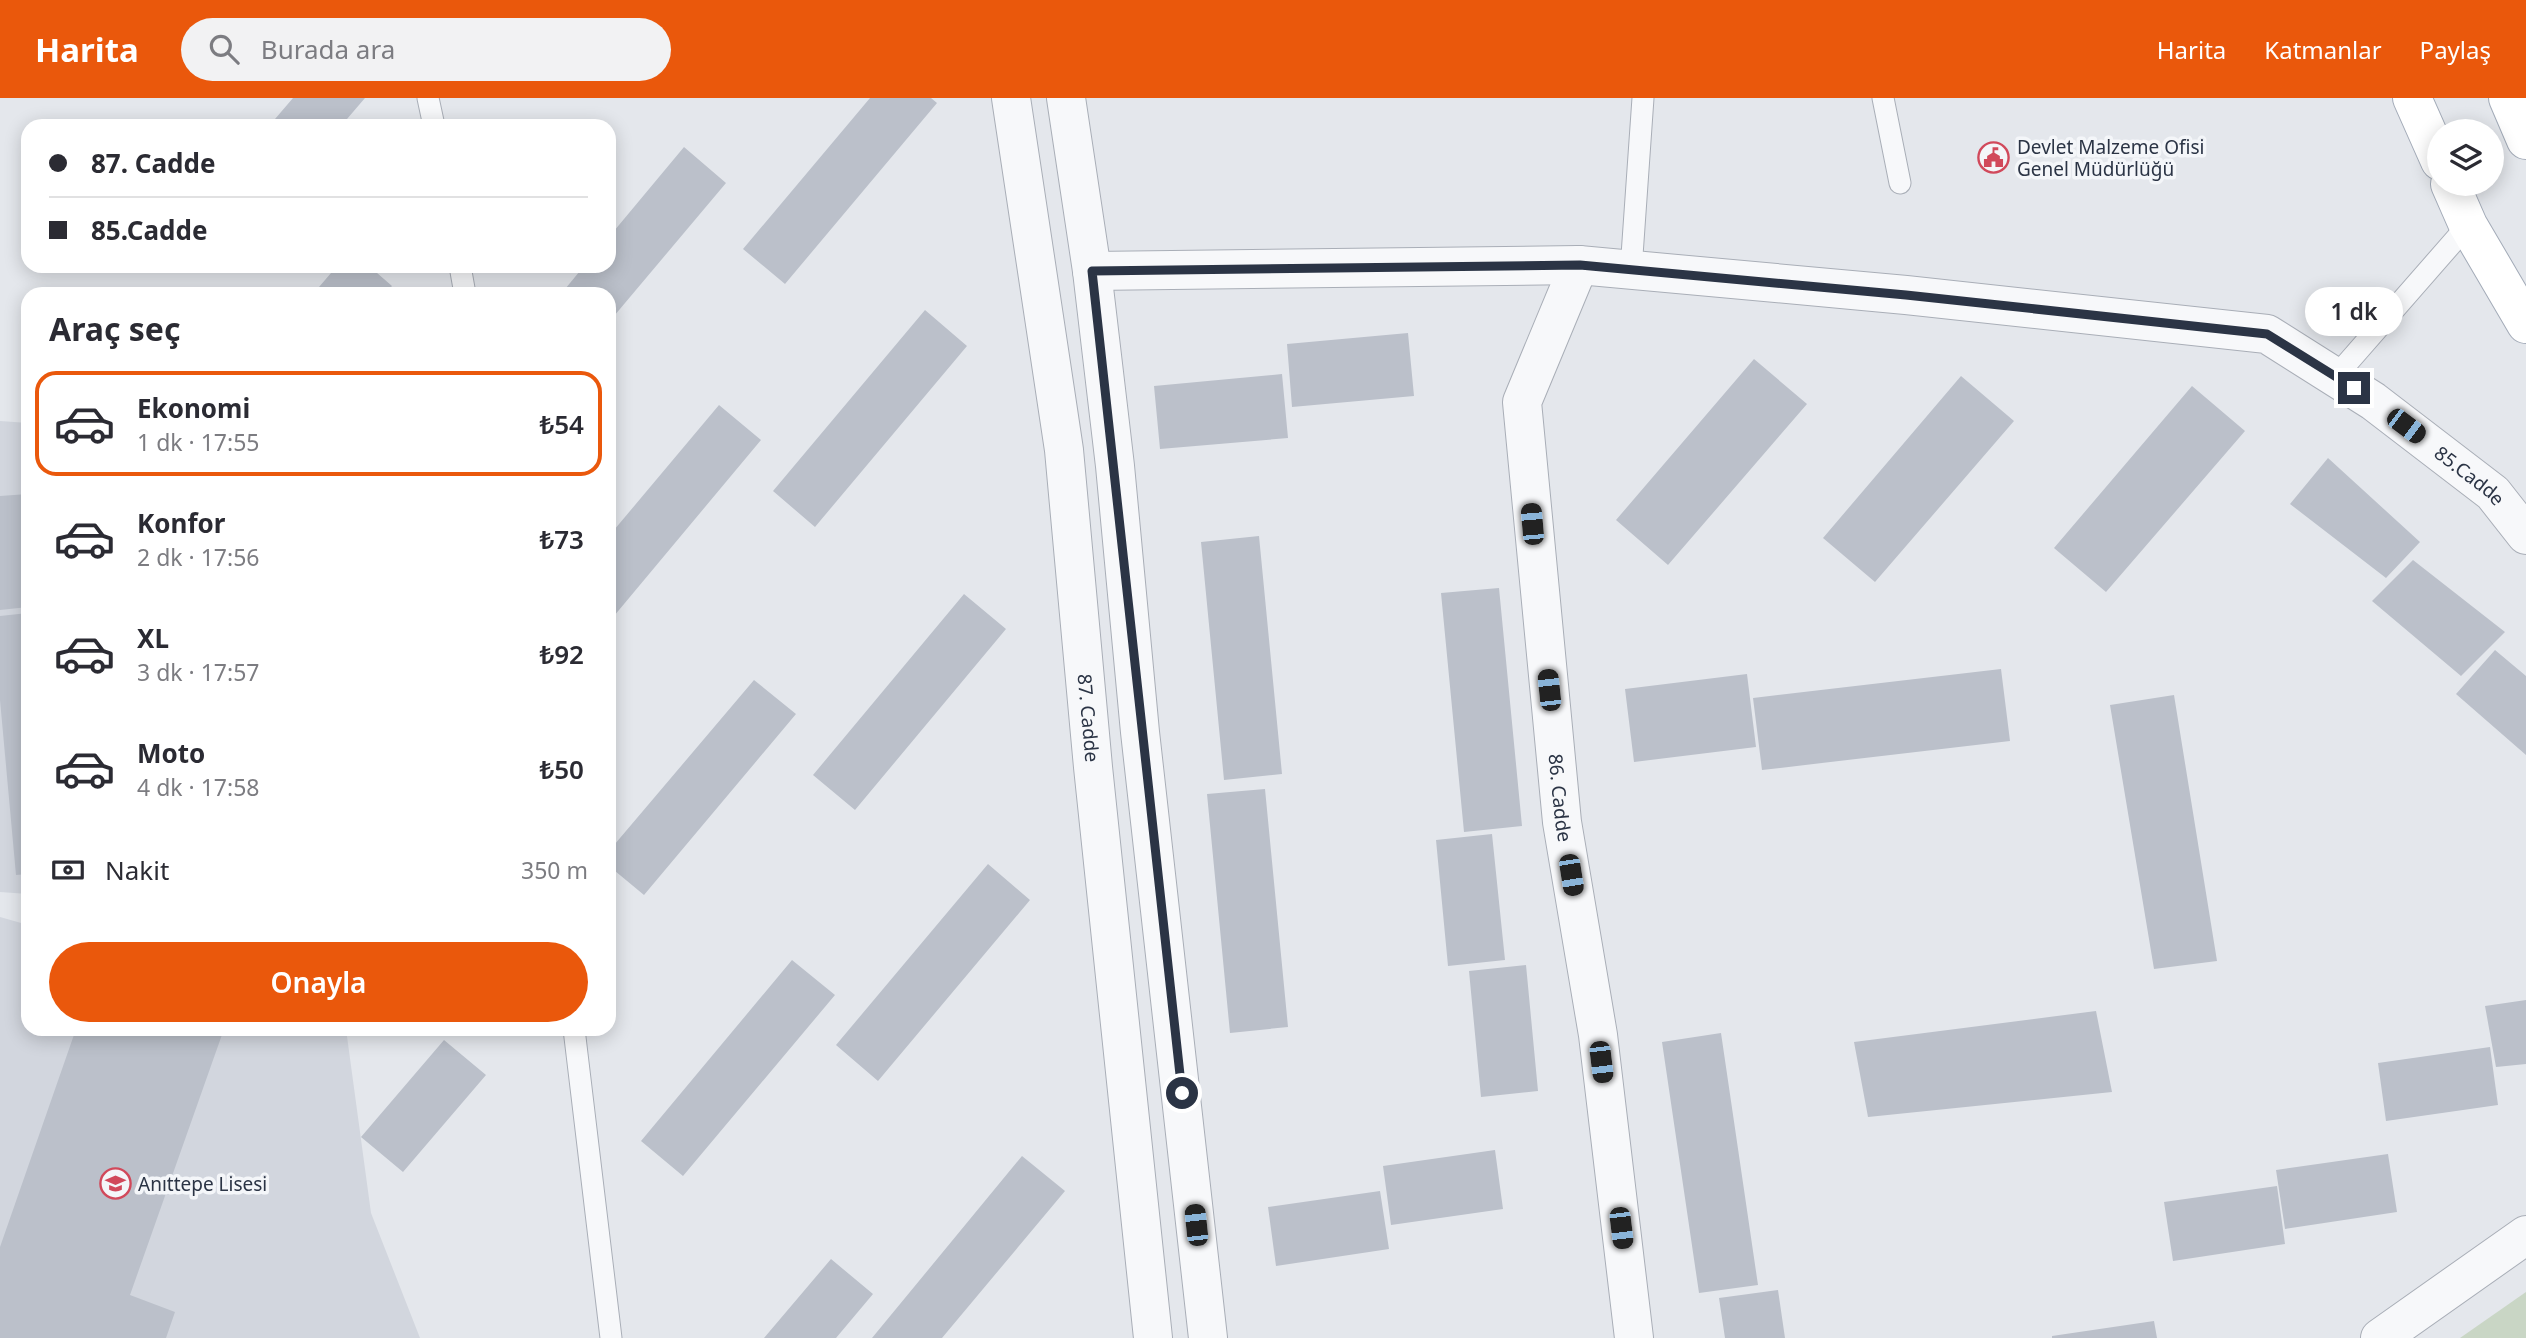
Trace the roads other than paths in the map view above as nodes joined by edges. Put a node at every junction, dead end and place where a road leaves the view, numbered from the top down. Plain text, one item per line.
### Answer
1 (428, 98) edge
2 (1011, 98) edge
3 (1066, 98) edge
4 (1643, 98) edge
5 (1883, 98) edge
6 (2412, 98) edge
7 (2508, 98) edge
8 (432, 119) edge
9 (2427, 131) edge
10 (2526, 140) edge
11 (1900, 183) dead end
12 (2455, 196) edge
13 (2468, 225) junction
14 (1580, 265) junction
15 (1631, 270) junction
16 (1092, 271) junction
17 (2526, 324) edge
18 (2336, 376) junction
19 (2526, 536) edge
20 (575, 1036) edge
21 (2526, 1235) edge
22 (2389, 1336) edge
23 (611, 1338) edge
24 (1153, 1338) edge
25 (1209, 1338) edge
26 (1634, 1338) edge

1 - 8 lane
2 - 24 street, 87. Cadde
3 - 16 street
4 - 15 lane
5 - 11 lane
6 - 9 main road
7 - 10 main road
12 - 13 main road
13 - 17 main road
13 - 18 lane
14 - 15 street, 85.Cadde
14 - 16 street, 85.Cadde
14 - 26 street, 86. Cadde
15 - 18 street, 85.Cadde
16 - 25 street
18 - 19 street, 85.Cadde
20 - 23 lane
21 - 22 street

